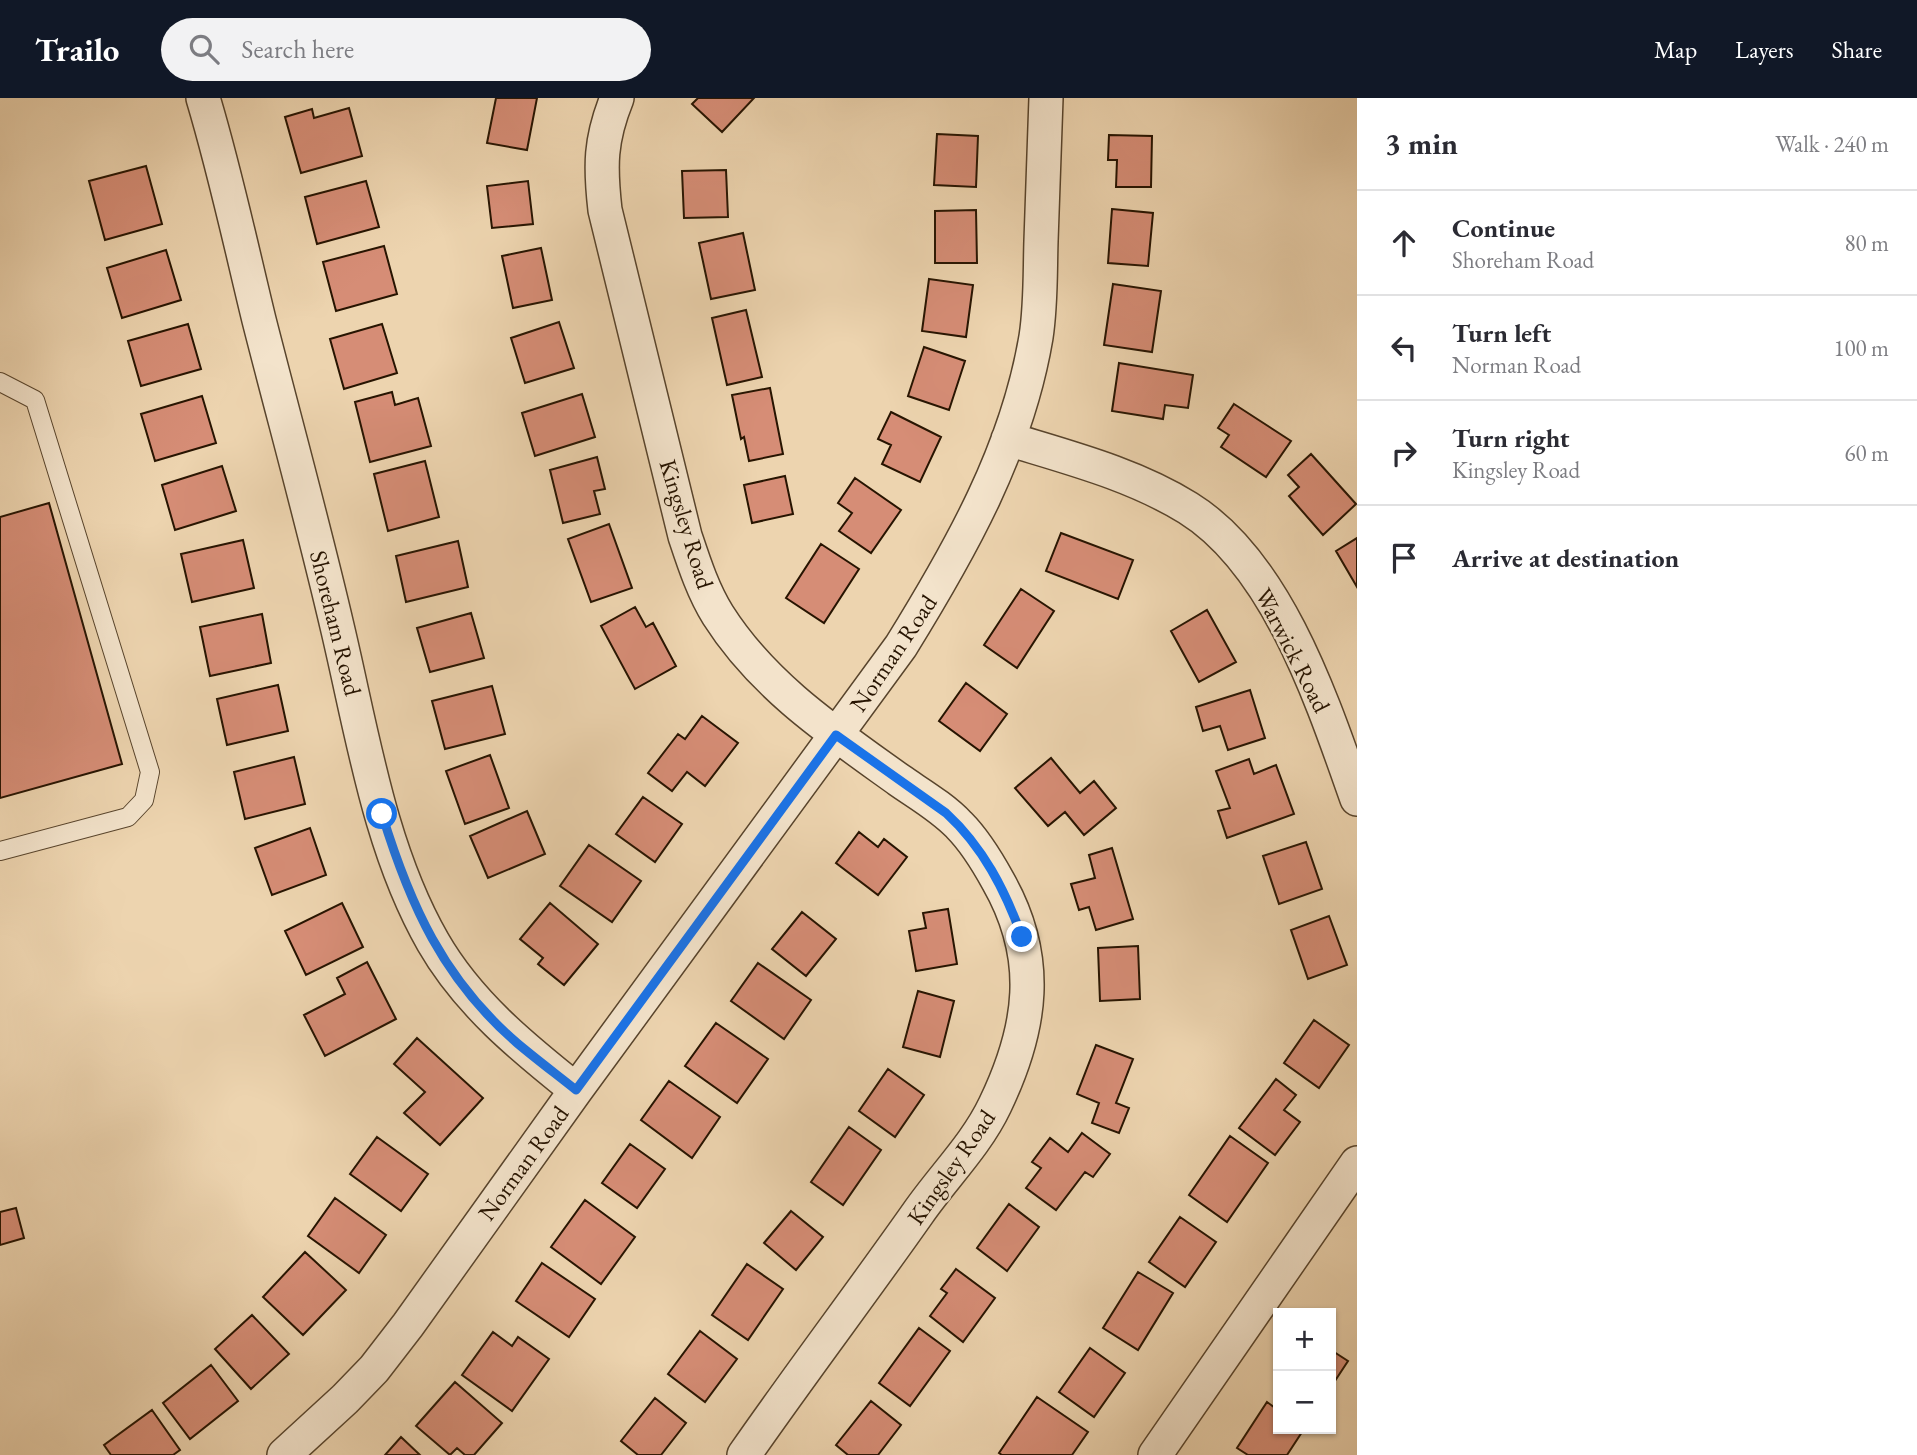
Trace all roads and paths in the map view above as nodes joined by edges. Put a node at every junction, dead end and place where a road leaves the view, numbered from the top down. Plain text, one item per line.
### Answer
1 (203, 98) edge
2 (617, 98) edge
3 (1046, 98) edge
4 (0, 382) edge
5 (1008, 439) junction
6 (836, 735) junction
7 (1357, 799) edge
8 (0, 851) edge
9 (576, 1090) junction
10 (1357, 1163) edge
11 (284, 1455) edge
12 (744, 1455) edge
13 (1155, 1455) edge

1 - 9 street, Shoreham Road
2 - 6 street, Kingsley Road
3 - 5 street, Norman Road
4 - 8 lane
5 - 6 street, Norman Road
5 - 7 street, Warwick Road
6 - 9 street, Norman Road
6 - 12 street, Kingsley Road
9 - 11 street, Norman Road
10 - 13 street

